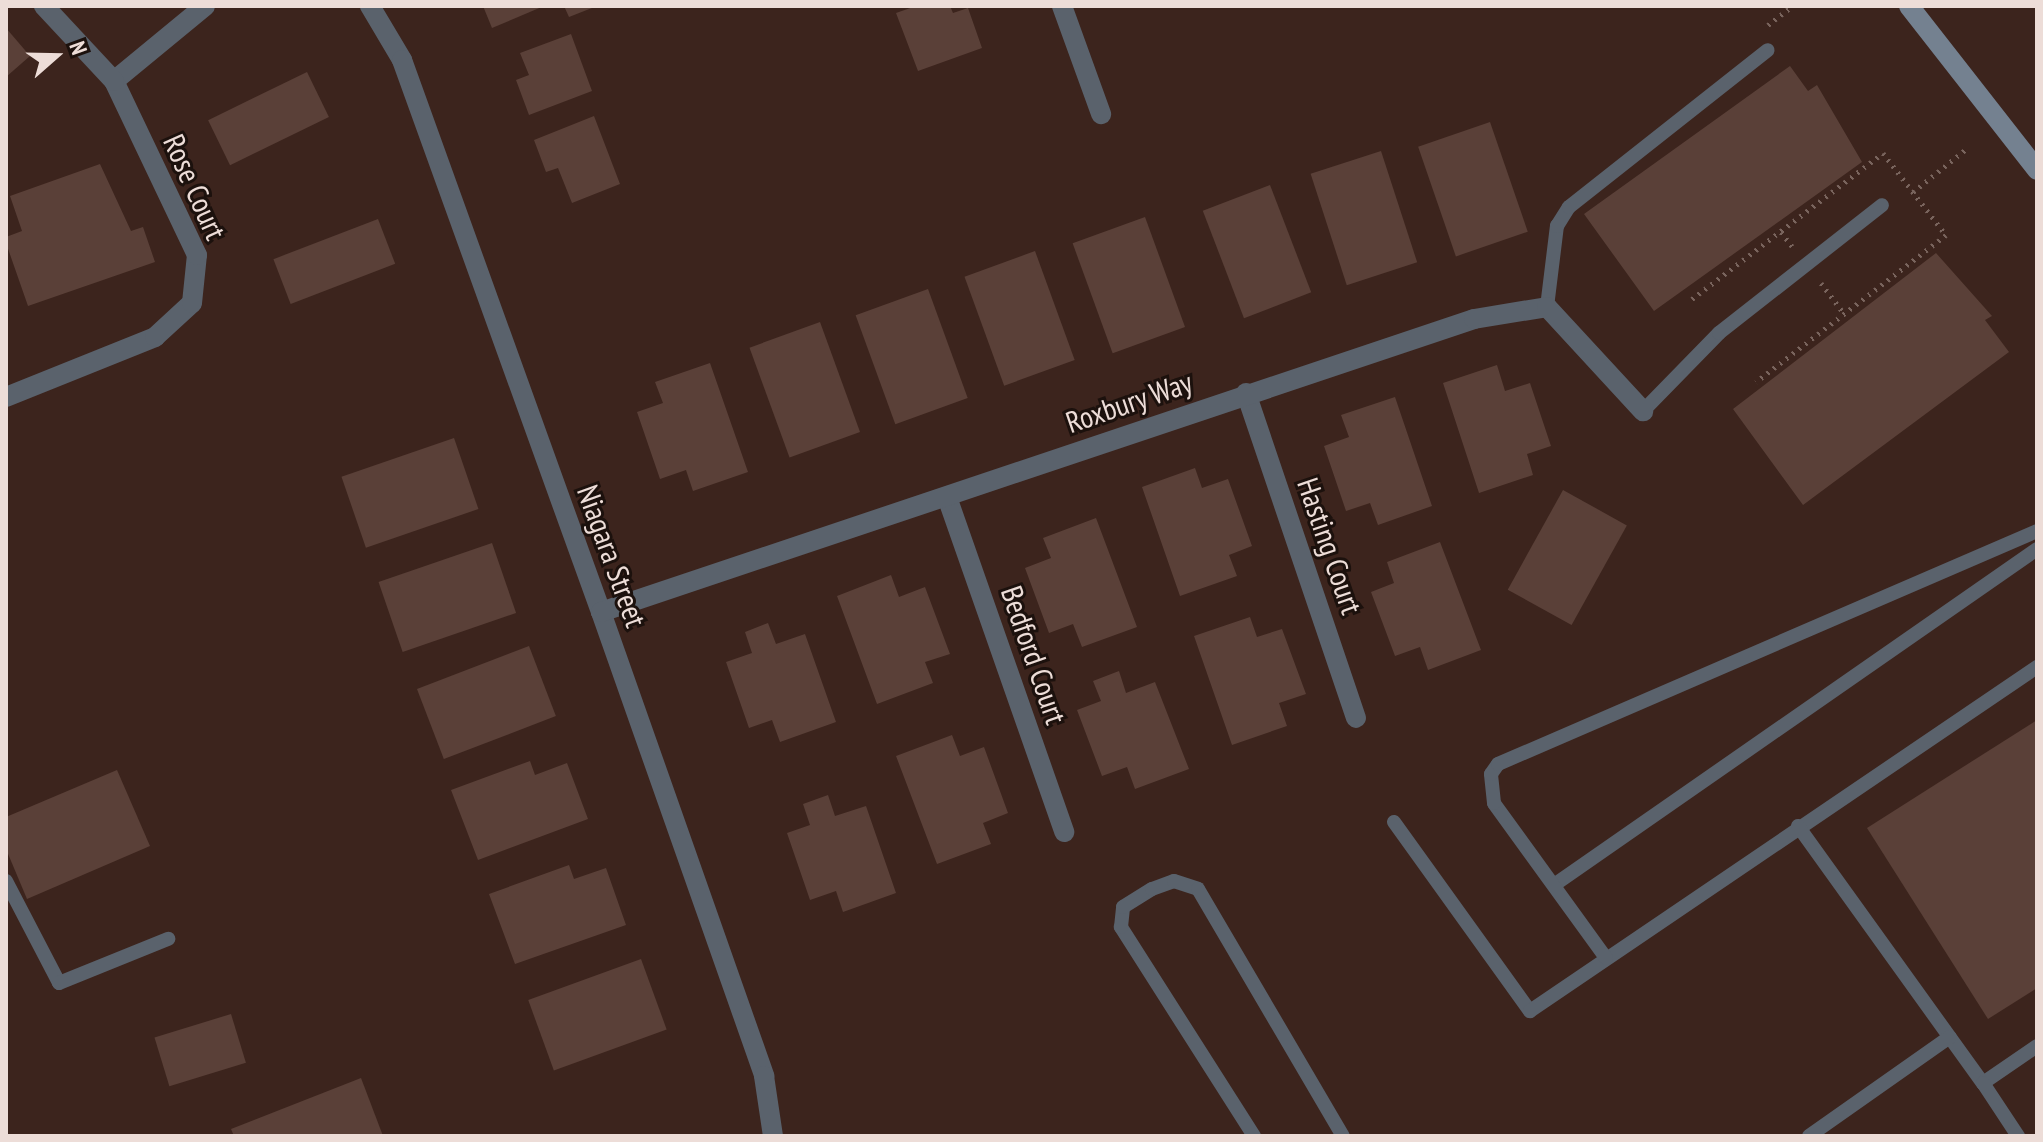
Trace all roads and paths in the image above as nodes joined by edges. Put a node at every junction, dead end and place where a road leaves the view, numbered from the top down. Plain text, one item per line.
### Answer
1 (44, 6) edge
2 (205, 6) edge
3 (370, 6) edge
4 (1062, 6) edge
5 (1909, 6) edge
6 (1768, 50) dead end
7 (114, 81) junction
8 (1101, 114) dead end
9 (1965, 150) dead end
10 (2037, 170) edge
11 (1913, 192) dead end
12 (1882, 205) dead end
13 (1781, 232) dead end
14 (1792, 246) dead end
15 (1835, 301) dead end
16 (1547, 307) junction
17 (1844, 313) dead end
18 (1246, 393) junction
19 (6, 397) edge
20 (1643, 411) joint
21 (947, 497) junction
22 (2037, 531) edge
23 (2037, 549) edge
24 (601, 612) junction
25 (2037, 667) edge
26 (1356, 718) dead end
27 (1394, 822) dead end
28 (1798, 826) junction
29 (1064, 832) dead end
30 (6, 881) edge
31 (1554, 885) junction
32 (168, 939) dead end
33 (1606, 958) junction
34 (1950, 1037) junction
35 (2037, 1046) edge
36 (1983, 1083) junction
37 (773, 1136) edge
38 (1254, 1136) edge
39 (1343, 1136) edge
40 (1809, 1136) edge
41 (2018, 1136) edge

1 - 7 street, Rose Court
2 - 7 street
3 - 24 street, Niagara Street
4 - 8 street
5 - 10 main road
6 - 16 lane
7 - 19 street, Rose Court
9 - 11 path
12 - 20 lane
13 - 14 path
15 - 17 path
16 - 18 street, Roxbury Way
16 - 20 street
18 - 21 street, Roxbury Way
18 - 26 street, Hasting Court
21 - 24 street, Roxbury Way
21 - 29 street, Bedford Court
22 - 31 lane
23 - 31 lane
24 - 37 street, Niagara Street
25 - 28 lane
27 - 33 lane
28 - 33 lane
28 - 34 lane
30 - 32 lane
31 - 33 lane
34 - 36 lane
34 - 40 lane
35 - 36 lane
36 - 41 lane
38 - 39 lane

